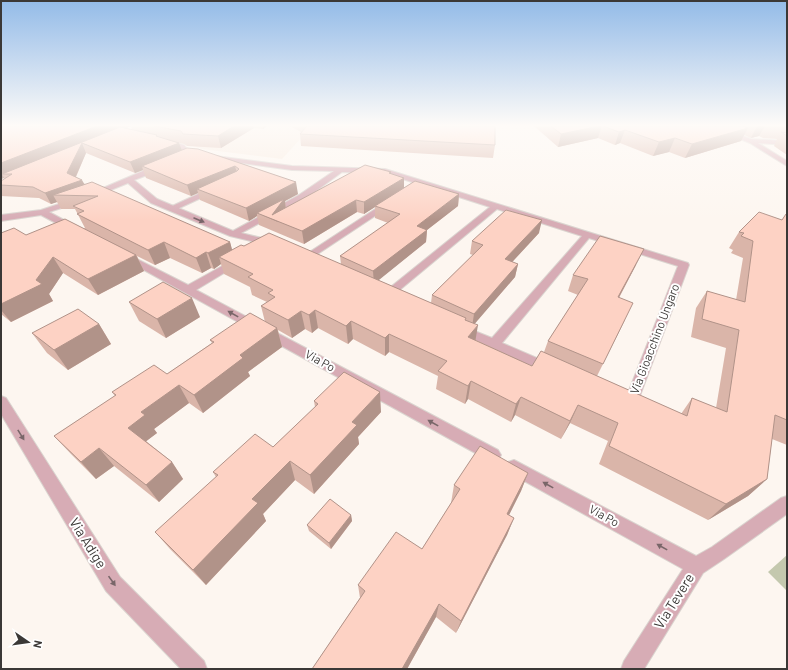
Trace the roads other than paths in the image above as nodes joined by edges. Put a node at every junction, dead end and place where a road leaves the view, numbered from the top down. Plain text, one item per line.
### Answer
1 (195, 157) edge
2 (777, 157) edge
3 (169, 164) edge
4 (787, 164) edge
5 (339, 170) junction
6 (130, 180) junction
7 (422, 183) junction
8 (223, 186) edge
9 (409, 191) edge
10 (396, 200) edge
11 (496, 206) junction
12 (172, 208) junction
13 (42, 212) junction
14 (1, 218) edge
15 (84, 234) edge
16 (233, 234) junction
17 (587, 235) junction
18 (269, 242) junction
19 (283, 249) edge
20 (256, 250) edge
21 (119, 253) edge
22 (242, 258) edge
23 (317, 265) edge
24 (189, 289) junction
25 (400, 302) edge
26 (451, 325) edge
27 (494, 344) junction
28 (558, 373) edge
29 (616, 398) edge
30 (1, 402) edge
31 (787, 504) edge
32 (696, 566) junction
33 (196, 669) edge
34 (632, 669) edge

1 - 5 street, Via Gioacchino Ungaro
2 - 4 street
3 - 6 street
5 - 7 street, Via Gioacchino Ungaro
5 - 16 street
6 - 12 street
6 - 13 street
7 - 9 street
7 - 11 street, Via Gioacchino Ungaro
8 - 12 lane
10 - 23 street
11 - 17 street, Via Gioacchino Ungaro
11 - 25 street
12 -> 16 street
13 - 14 street
13 - 15 street
16 - 18 street
17 - 27 street
17 - 29 street, Via Gioacchino Ungaro
18 - 19 street
18 - 20 street
21 - 24 street, Via Po
22 - 24 street
32 -> 24 street, Via Po
26 - 27 street
27 - 28 street
30 -> 33 street, Via Adige
31 - 32 street, Via Tevere
32 - 34 street, Via Tevere

